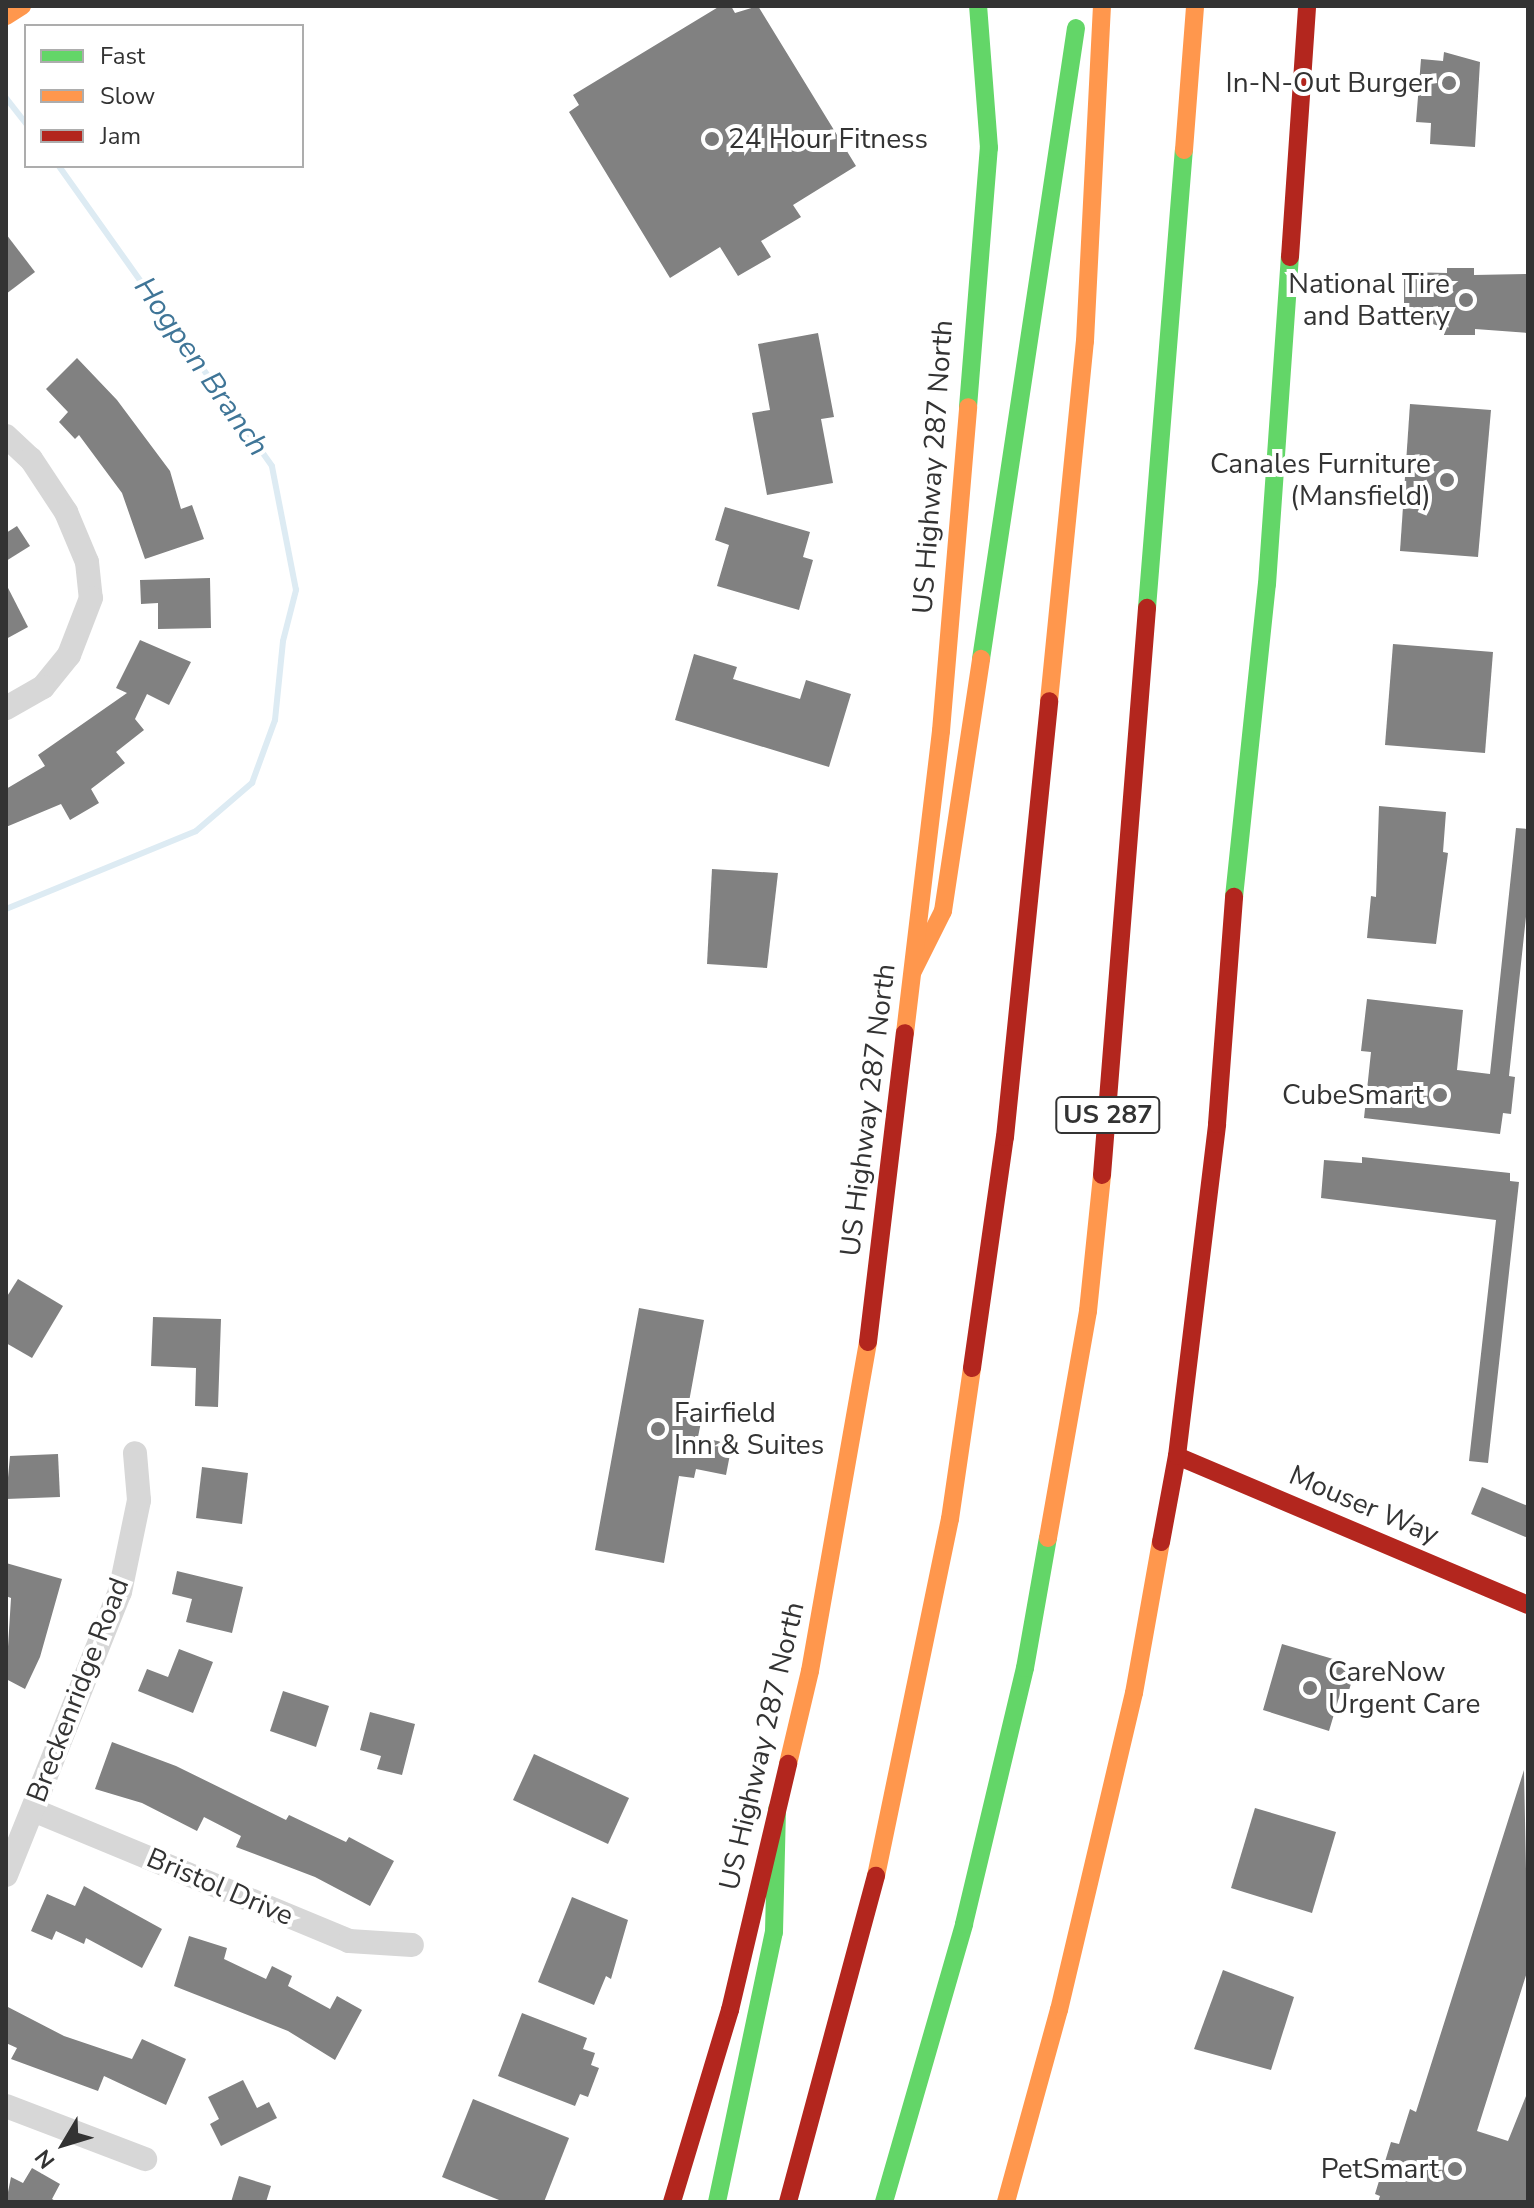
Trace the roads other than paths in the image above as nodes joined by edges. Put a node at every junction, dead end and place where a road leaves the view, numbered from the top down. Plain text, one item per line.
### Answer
1 (978, 6) edge
2 (1079, 6) edge
3 (1102, 6) edge
4 (1195, 6) edge
5 (1307, 6) edge
6 (6, 436) edge
7 (6, 708) edge
8 (913, 971) junction
9 (135, 1453) dead end
10 (1177, 1456) junction
11 (1528, 1605) edge
12 (777, 1809) junction
13 (33, 1810) junction
14 (6, 1875) edge
15 (412, 1945) dead end
16 (6, 2106) edge
17 (145, 2159) dead end
18 (672, 2202) edge
19 (717, 2202) edge
20 (788, 2202) edge
21 (884, 2202) edge
22 (1006, 2202) edge

1 - 8 main road, US Highway 287 North
2 - 8 main road
3 - 20 main road
4 - 21 main road, US 287
5 - 10 main road
6 - 7 street
8 - 12 main road, US Highway 287 North
9 - 13 street, Breckenridge Road
10 - 11 main road, Mouser Way
10 - 22 main road
12 - 18 main road, US Highway 287 North
12 - 19 main road
13 - 14 street, Breckenridge Road
13 - 15 street, Bristol Drive
16 - 17 street

